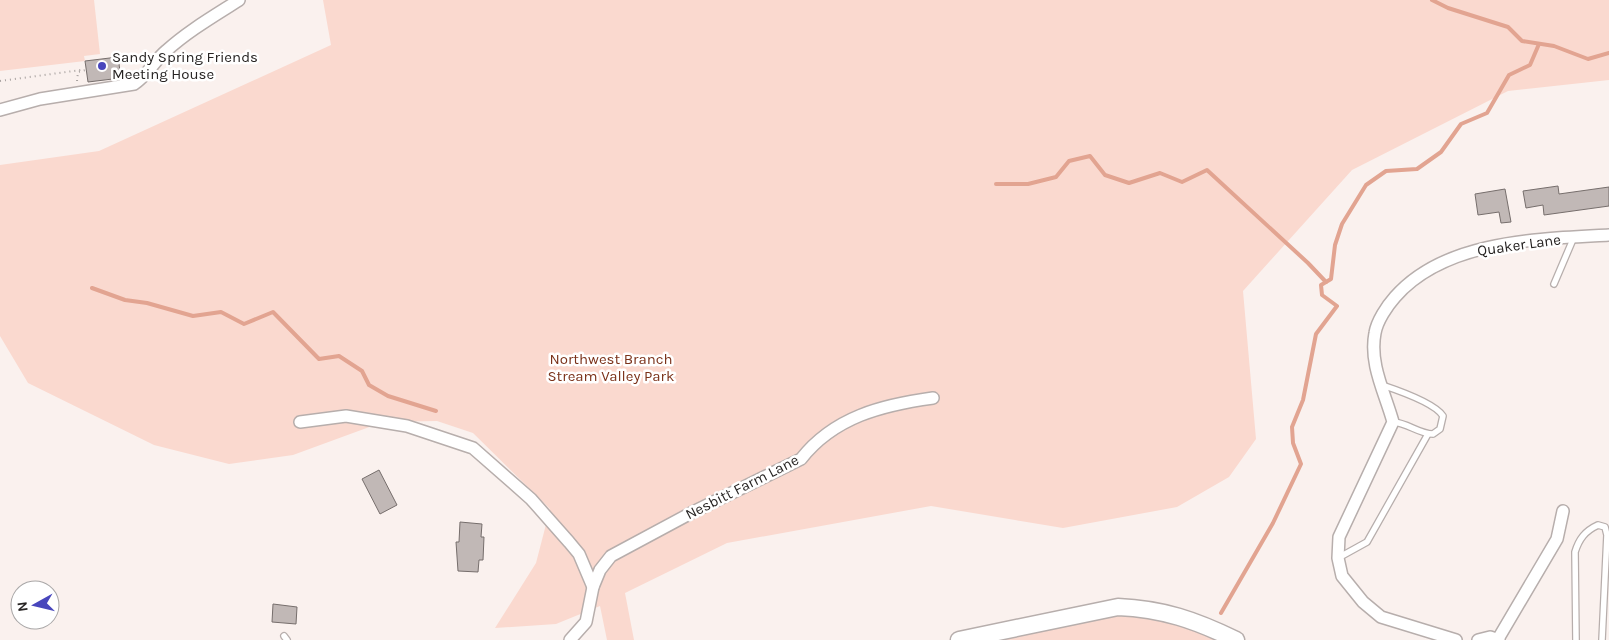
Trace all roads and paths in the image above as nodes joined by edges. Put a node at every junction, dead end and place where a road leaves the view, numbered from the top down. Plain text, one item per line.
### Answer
1 (239, 0) edge
2 (81, 70) junction
3 (86, 70) dead end
4 (0, 81) edge
5 (78, 93) junction
6 (0, 110) edge
7 (1609, 235) edge
8 (1574, 237) junction
9 (1554, 284) dead end
10 (1382, 385) junction
11 (933, 398) dead end
12 (300, 422) dead end
13 (1393, 422) junction
14 (1428, 434) junction
15 (1563, 511) dead end
16 (1338, 558) junction
17 (593, 587) junction
18 (570, 640) edge
19 (960, 640) edge
20 (1236, 640) edge
21 (1456, 640) edge
22 (1478, 640) edge
23 (1499, 640) edge
24 (1576, 640) edge
25 (1602, 640) edge

1 - 5 street
2 - 3 path
2 - 4 path
2 - 5 path
5 - 6 street
7 - 8 street, Quaker Lane
8 - 9 lane
8 - 10 street, Quaker Lane
10 - 13 street, Quaker Lane
10 - 14 lane
11 - 17 street, Nesbitt Farm Lane
12 - 17 street
13 - 14 lane
13 - 16 street
14 - 16 lane
15 - 23 street
16 - 21 street
17 - 18 street, Nesbitt Farm Lane
19 - 20 street
22 - 23 street
24 - 25 lane

